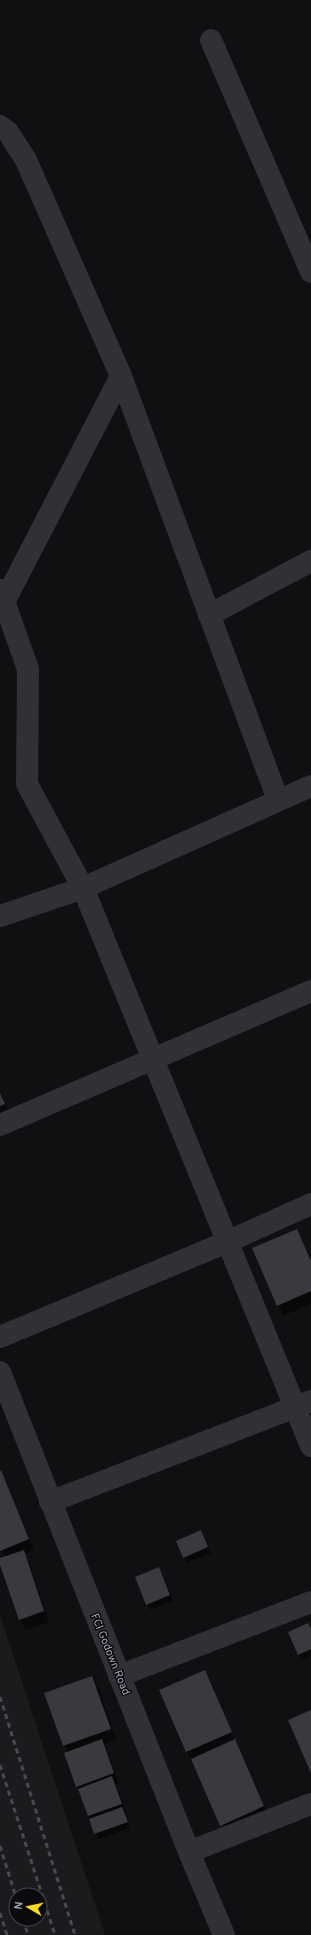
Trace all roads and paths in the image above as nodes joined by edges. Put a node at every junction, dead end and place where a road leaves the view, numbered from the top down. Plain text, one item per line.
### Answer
1 (211, 40) dead end
2 (0, 126) edge
3 (311, 272) edge
4 (120, 376) junction
5 (311, 561) edge
6 (1, 600) edge
7 (209, 615) junction
8 (311, 786) edge
9 (278, 800) junction
10 (83, 888) junction
11 (0, 916) edge
12 (311, 991) edge
13 (153, 1059) junction
14 (0, 1125) edge
15 (311, 1204) edge
16 (227, 1242) junction
17 (0, 1337) edge
18 (0, 1372) edge
19 (303, 1404) edge
20 (311, 1446) edge
21 (50, 1502) junction
22 (311, 1602) edge
23 (119, 1676) junction
24 (311, 1804) edge
25 (189, 1852) junction
26 (224, 1935) edge

1 - 3 street
2 - 4 street
4 - 6 street
4 - 7 street
5 - 7 street
6 - 10 street
7 - 9 street
8 - 9 street
9 - 10 street
10 - 11 street
10 - 13 street
12 - 13 street
13 - 14 street
13 - 16 street
15 - 16 street
16 - 17 street
16 - 19 street
18 - 21 street, FCI Godown Road
19 - 20 street
19 - 21 street
21 - 23 street, FCI Godown Road
22 - 23 street
23 - 25 street, FCI Godown Road
24 - 25 street
25 - 26 street, FCI Godown Road

